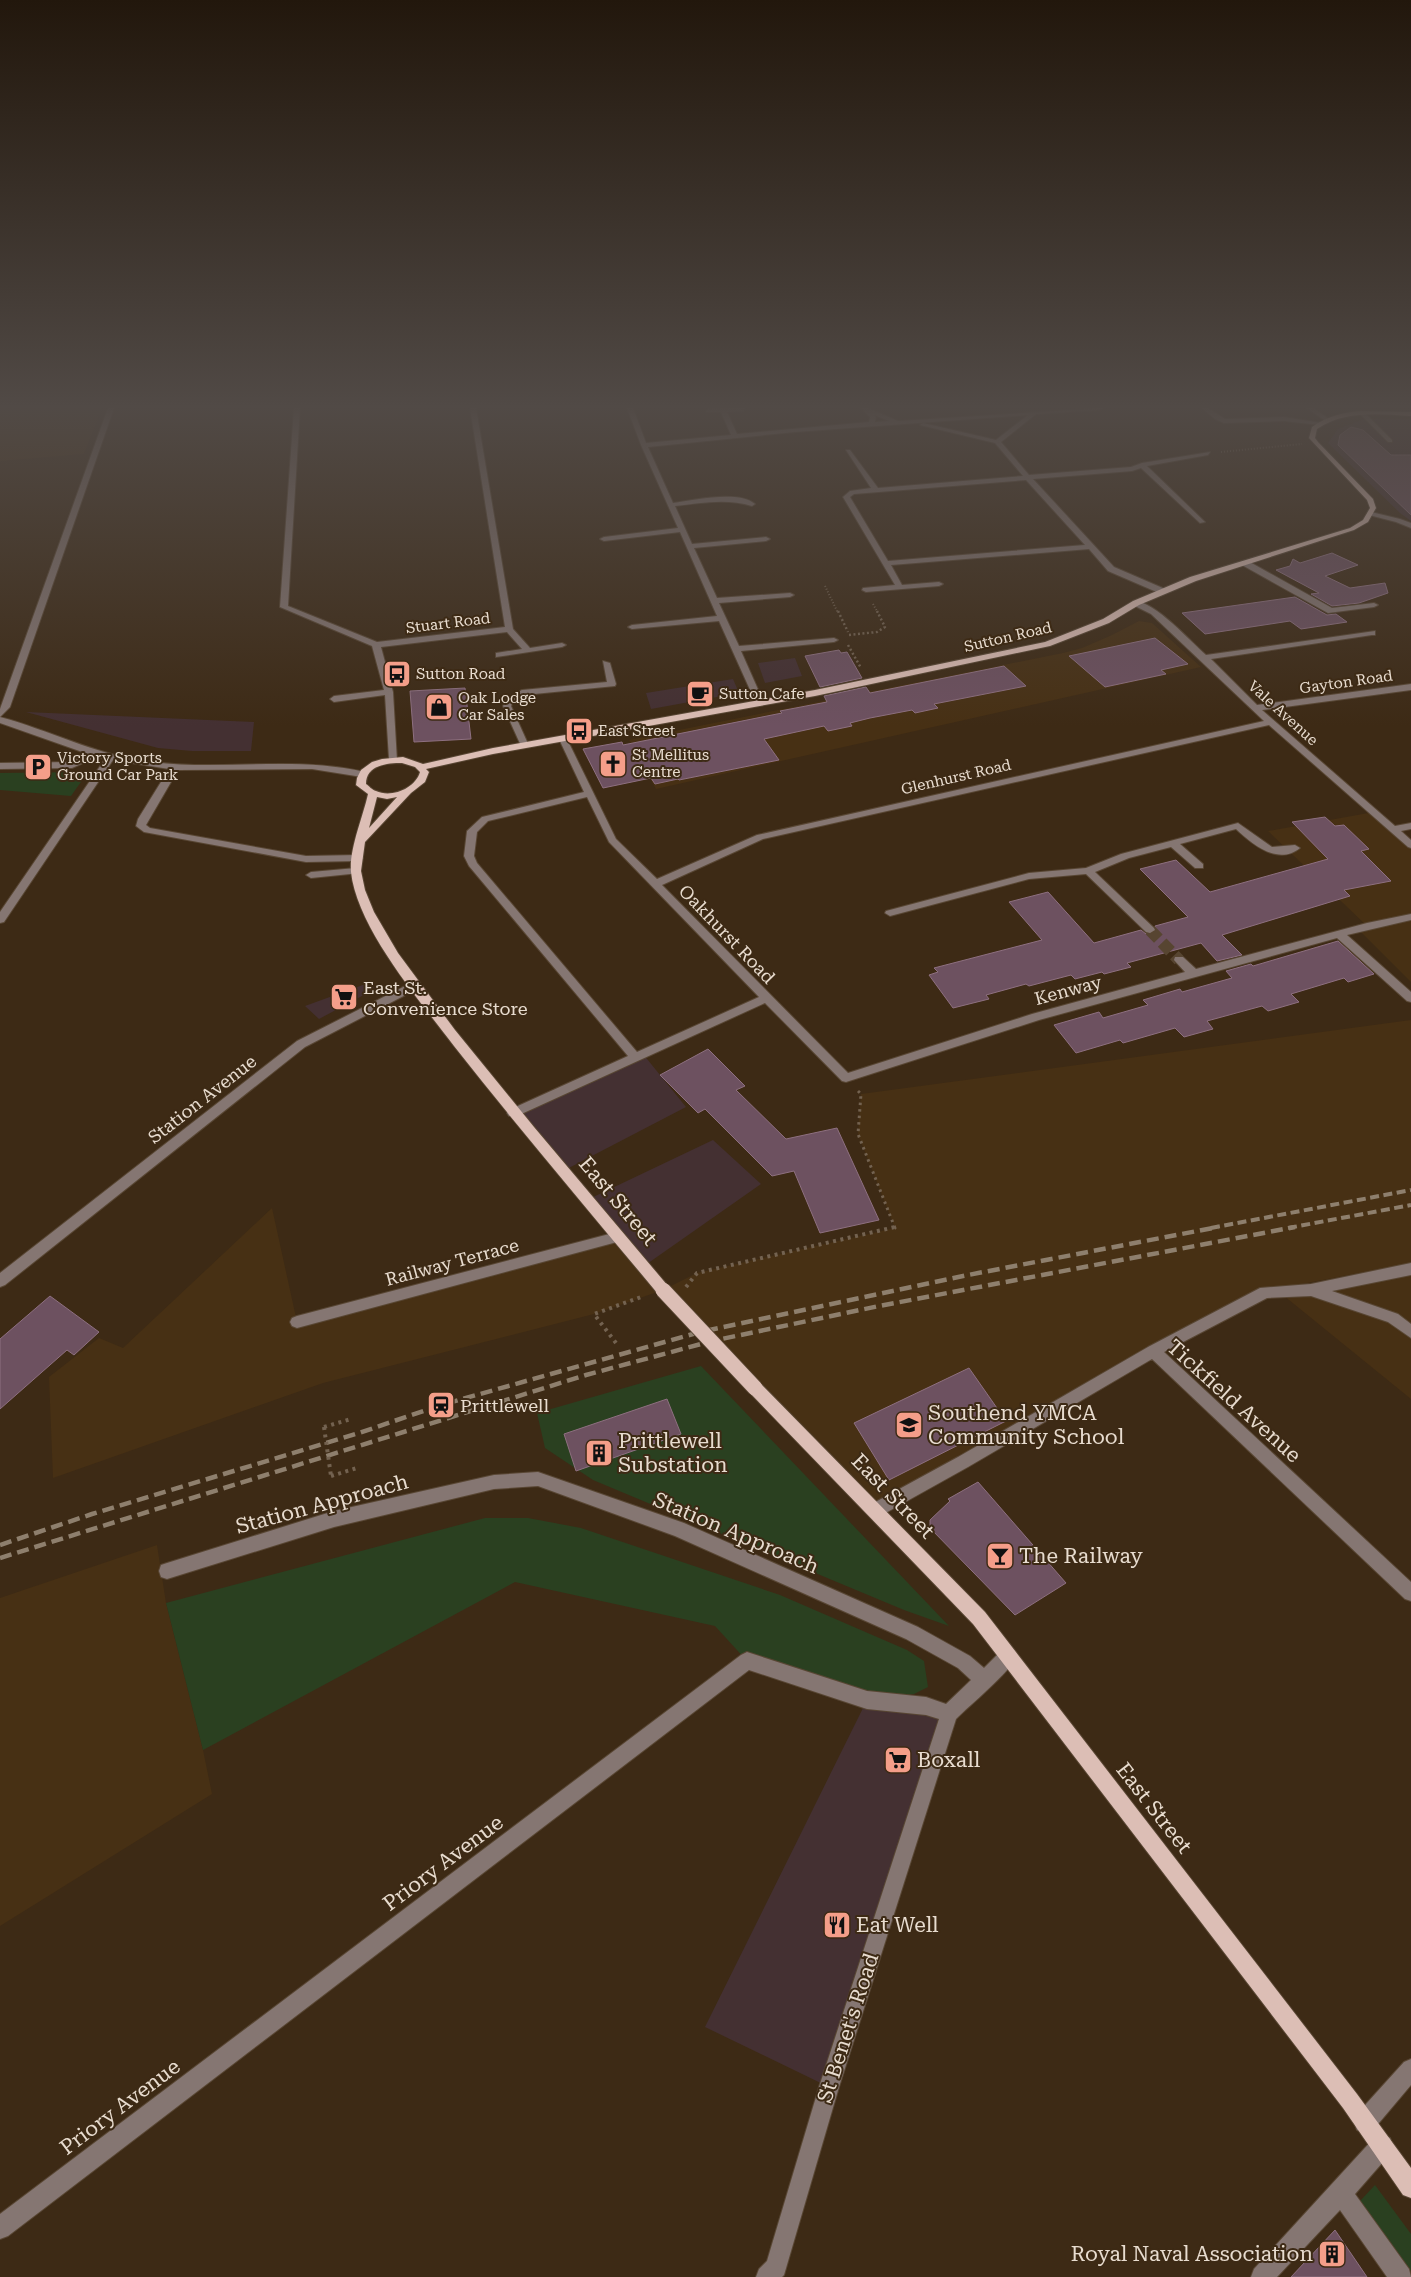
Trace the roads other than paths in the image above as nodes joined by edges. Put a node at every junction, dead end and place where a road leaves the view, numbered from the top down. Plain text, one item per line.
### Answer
1 (74, 514) edge
2 (290, 514) edge
3 (490, 514) edge
4 (674, 514) edge
5 (856, 514) edge
6 (1061, 514) edge
7 (1194, 514) edge
8 (1372, 514) edge
9 (1373, 514) edge
10 (1202, 522) dead end
11 (1411, 526) edge
12 (682, 530) junction
13 (604, 539) dead end
14 (766, 539) dead end
15 (689, 546) junction
16 (1090, 547) junction
17 (886, 563) junction
18 (1245, 563) junction
19 (939, 584) dead end
20 (900, 587) junction
21 (866, 590) road end
22 (1162, 591) junction
23 (790, 595) dead end
24 (714, 601) junction
25 (1136, 603) junction
26 (1374, 606) dead end
27 (721, 618) junction
28 (632, 627) dead end
29 (509, 629) junction
30 (1372, 633) dead end
31 (834, 640) dead end
32 (376, 645) junction
33 (562, 645) dead end
34 (736, 649) junction
35 (527, 650) junction
36 (499, 655) dead end
37 (1204, 658) junction
38 (606, 663) dead end
39 (1411, 687) edge
40 (390, 692) junction
41 (334, 699) dead end
42 (760, 703) junction
43 (1254, 708) junction
44 (0, 714) edge
45 (0, 720) edge
46 (1271, 722) junction
47 (563, 739) junction
48 (525, 746) junction
49 (96, 754) junction
50 (110, 758) junction
51 (394, 759) junction
52 (0, 766) edge
53 (175, 767) junction
54 (422, 767) junction
55 (362, 774) junction
56 (406, 793) junction
57 (373, 794) junction
58 (589, 794) junction
59 (1411, 826) edge
60 (1393, 829) junction
61 (362, 841) junction
62 (1173, 843) junction
63 (1411, 845) edge
64 (1295, 848) dead end
65 (357, 864) junction
66 (1199, 866) dead end
67 (1088, 871) junction
68 (311, 875) dead end
69 (655, 884) junction
70 (890, 913) dead end
71 (1411, 917) edge
72 (0, 920) edge
73 (1150, 930) tunnel mouth
74 (1341, 934) junction
75 (1178, 960) tunnel mouth
76 (1194, 974) junction
77 (415, 985) junction
78 (767, 998) junction
79 (1411, 998) edge
80 (635, 1057) junction
81 (513, 1112) junction
82 (618, 1237) junction
83 (1411, 1270) edge
84 (0, 1281) edge
85 (1311, 1290) junction
86 (297, 1322) dead end
87 (1411, 1332) edge
88 (1153, 1351) junction
89 (876, 1510) junction
90 (167, 1570) dead end
91 (1411, 1593) edge
92 (1008, 1656) junction
93 (985, 1680) junction
94 (949, 1714) junction
95 (1411, 2069) edge
96 (1365, 2122) junction
97 (1382, 2146) junction
98 (1411, 2187) edge
99 (1341, 2194) junction
100 (0, 2228) edge
101 (775, 2274) edge
102 (1262, 2277) edge
103 (1402, 2277) edge

1 - 44 street
2 - 32 street
3 - 29 street, Stuart Road
4 - 12 street
5 - 17 street
6 - 16 street
7 - 10 street
8 - 18 main road, Sutton Road
9 - 11 street
12 - 13 street
12 - 15 street
14 - 15 street
15 - 24 street
16 - 17 street
16 - 22 street
17 - 20 street
18 - 22 main road, Sutton Road
18 - 26 street
19 - 20 street
20 - 21 street
22 - 25 main road, Sutton Road
23 - 24 street
24 - 27 street
25 - 37 street, Vale Avenue
25 - 42 main road, Sutton Road
27 - 28 street
27 - 34 street
29 - 32 street, Stuart Road
29 - 35 street
30 - 37 street
31 - 34 street
32 - 40 street
33 - 35 street
34 - 42 street
35 - 36 street
37 - 43 street, Vale Avenue
38 - 48 street
39 - 43 street, Gayton Road
40 - 41 street
40 - 51 street
42 - 47 main road, Sutton Road
43 - 46 street, Vale Avenue
45 - 49 street
46 - 60 street, Vale Avenue
46 - 69 street, Glenhurst Road
47 - 48 main road, Sutton Road
47 - 58 street, Oakhurst Road
48 - 54 main road, Sutton Road
49 - 50 street
49 - 52 street
50 - 53 street
50 - 72 street
51 - 54 main road, Sutton Road
51 - 55 main road
53 - 55 street
53 - 65 street
54 - 56 main road
55 - 57 main road
56 - 57 main road
56 - 61 main road, East Street
57 - 61 main road, East Street
58 - 69 street, Oakhurst Road
58 - 80 street
59 - 60 street
60 - 63 street, Vale Avenue
61 - 65 main road, East Street
62 - 64 street
62 - 66 street
62 - 67 street
65 - 68 street
65 - 77 main road, East Street
67 - 70 street
67 - 73 street
69 - 78 street, Oakhurst Road
71 - 74 street, Kenway
74 - 76 street, Kenway
74 - 79 street
75 - 76 street
76 - 78 street, Kenway
77 - 81 main road, East Street
77 - 84 street, Station Avenue
78 - 80 street, Oakhurst Road
80 - 81 street, Oakhurst Road
81 - 82 main road, East Street
82 - 86 street, Railway Terrace
82 - 89 main road, East Street, bridge
83 - 85 street
85 - 87 street
85 - 88 street
88 - 89 street, Tickfield Avenue
88 - 91 street, Tickfield Avenue
89 - 92 main road, East Street
90 - 93 street, Station Approach
92 - 93 street, St Benet's Road
92 - 96 main road, East Street
93 - 94 street, St Benet's Road
94 - 100 street, Priory Avenue
94 - 101 street, St Benet's Road
95 - 96 street
96 - 97 main road, East Street
97 - 98 main road, East Street
97 - 99 street
99 - 102 street
99 - 103 street

